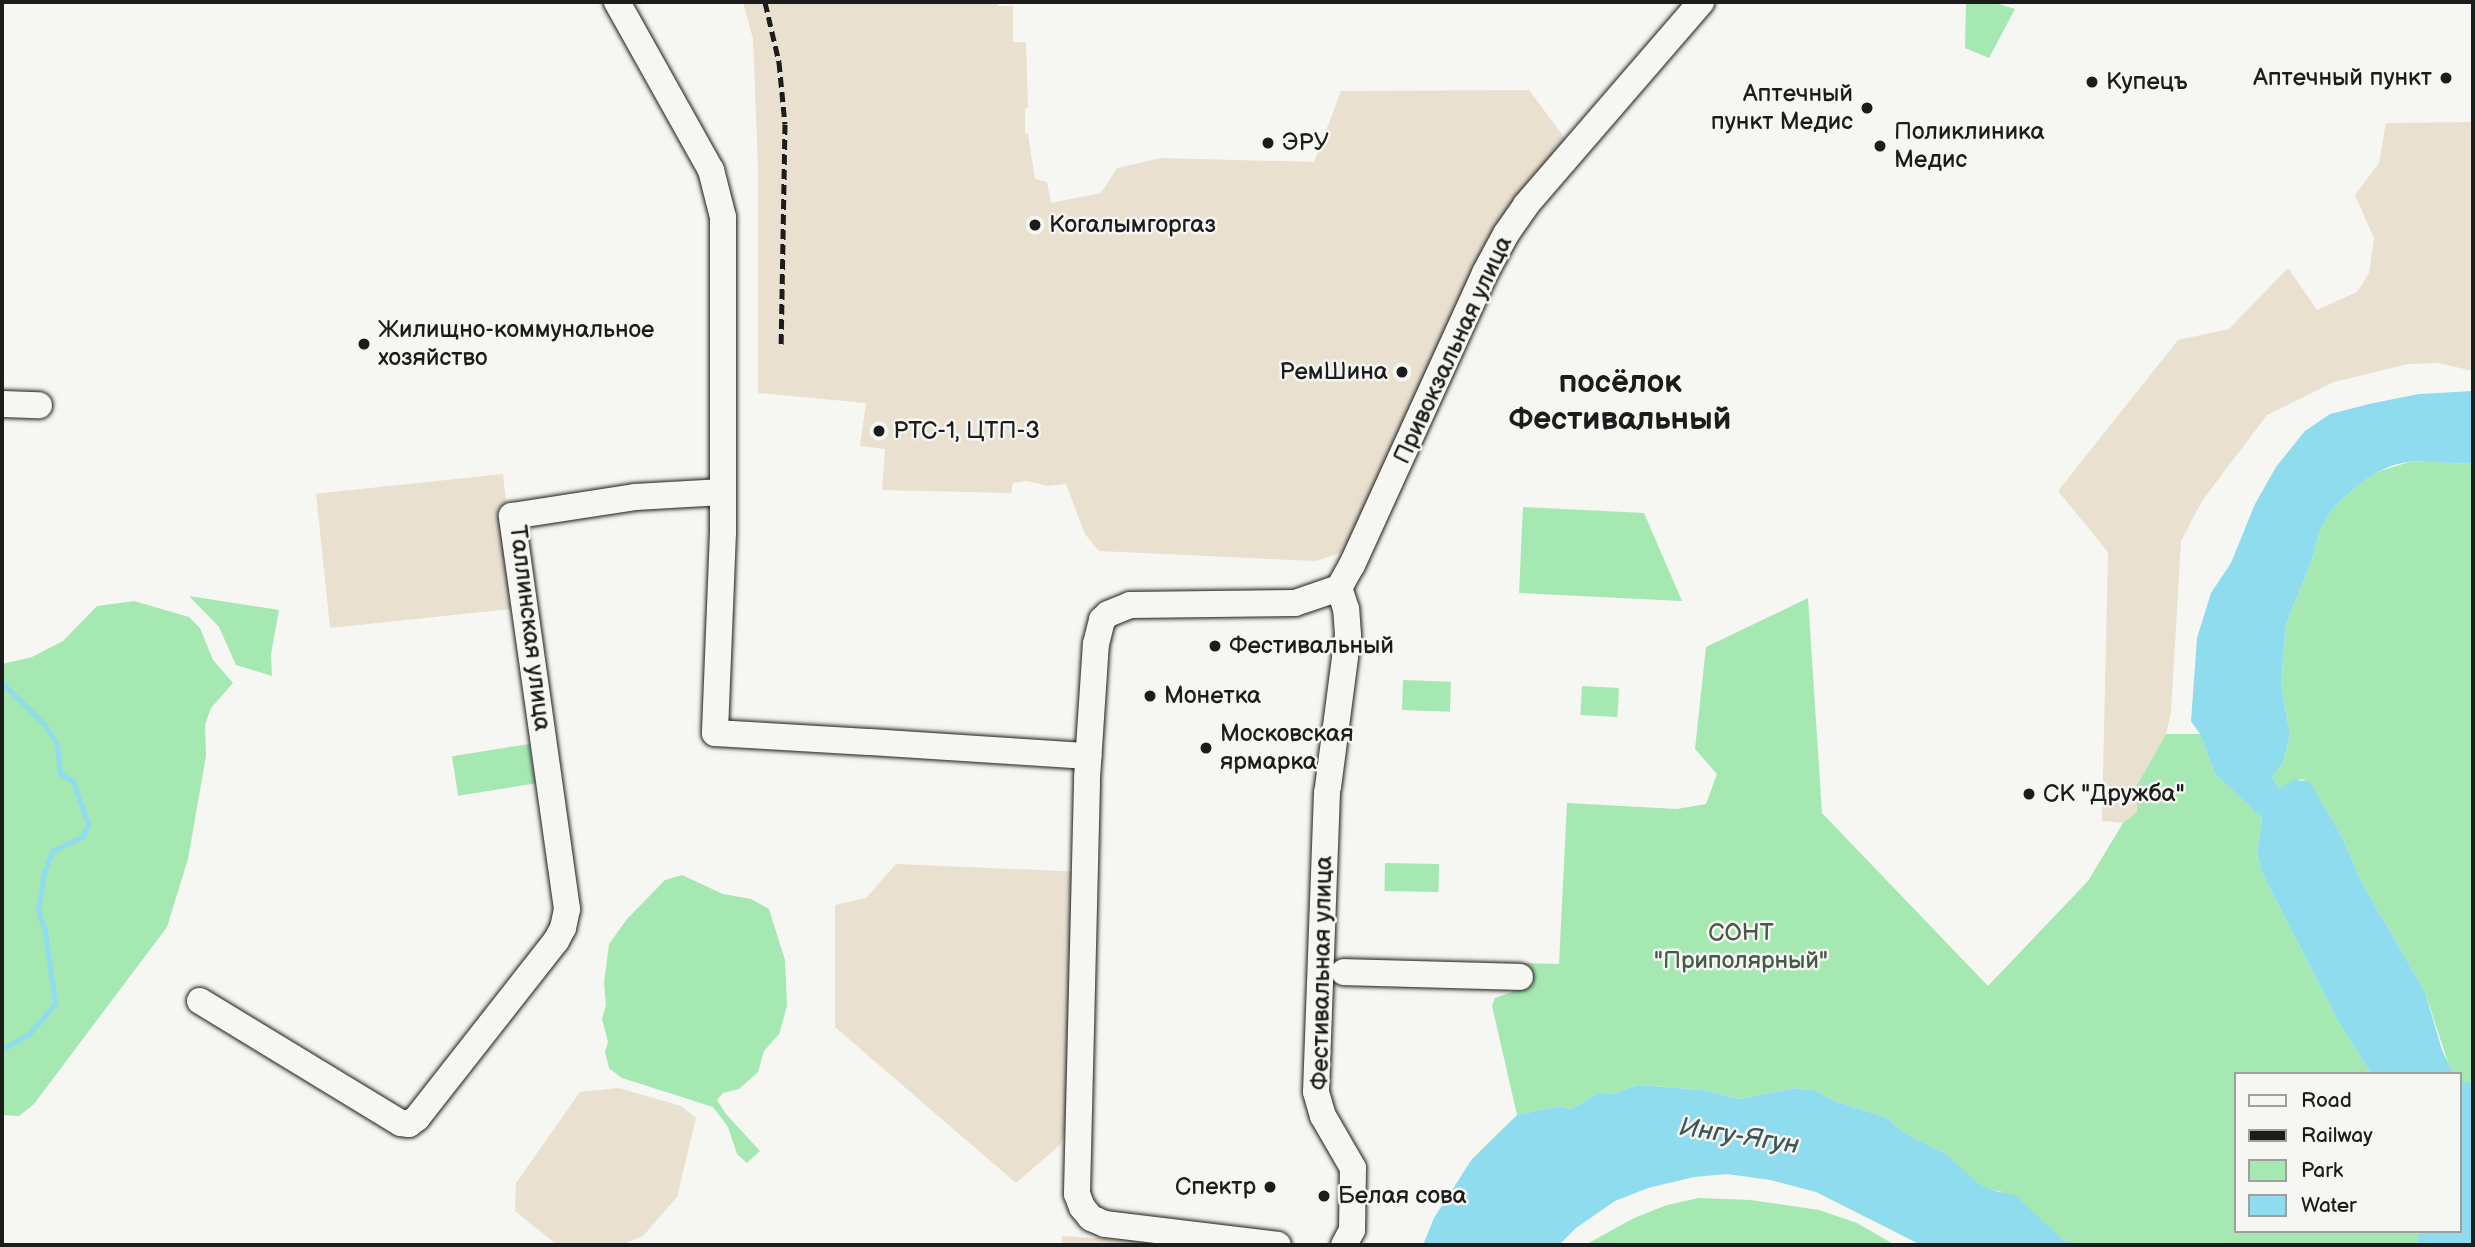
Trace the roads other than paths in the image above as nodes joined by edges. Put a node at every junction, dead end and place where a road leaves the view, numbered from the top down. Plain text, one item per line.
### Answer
1 (617, 2) edge
2 (1701, 2) edge
3 (2, 404) edge
4 (39, 405) dead end
5 (723, 492) junction
6 (1339, 588) junction
7 (1088, 772) junction
8 (1335, 971) junction
9 (1520, 977) dead end
10 (200, 1001) dead end
11 (1348, 1238) edge
12 (1279, 1245) edge

1 - 5 street
2 - 6 street, Привокзальная улица
3 - 4 street
5 - 7 street
5 - 10 street, Таллинская улица
6 - 7 street
6 - 8 street, Фестивальная улица
7 - 12 street
8 - 9 street
8 - 11 street, Фестивальная улица

